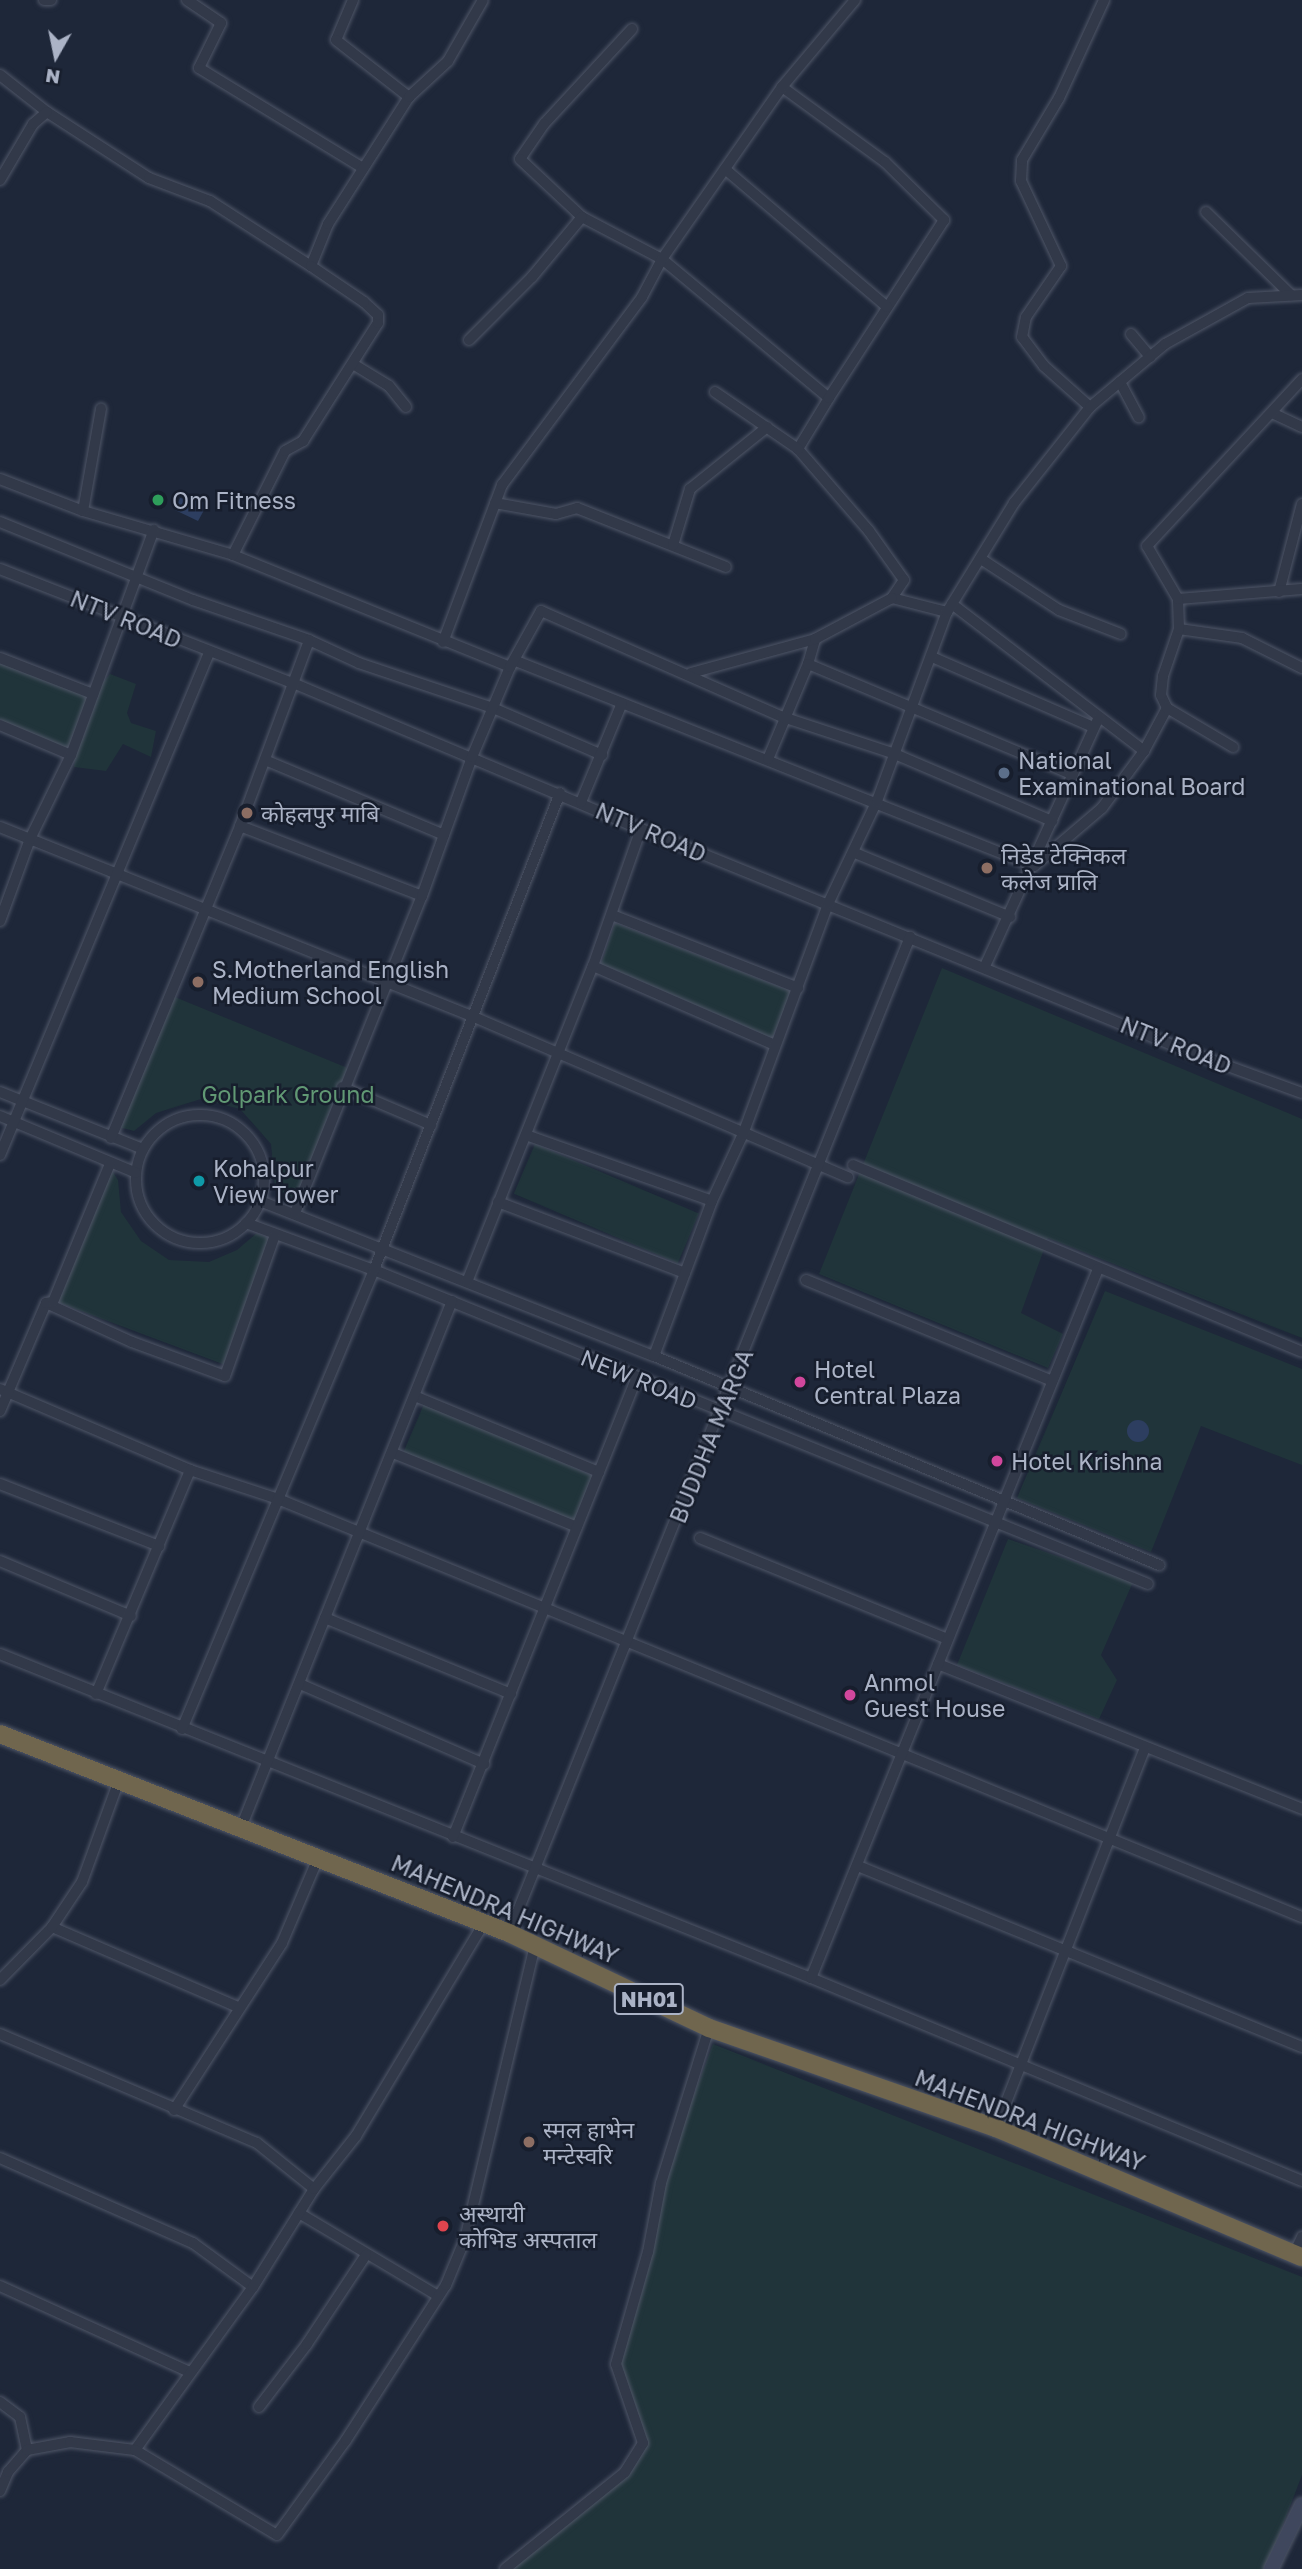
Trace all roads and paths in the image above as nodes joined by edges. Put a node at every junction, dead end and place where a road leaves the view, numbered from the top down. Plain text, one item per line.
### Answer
1 (44, 0) edge
2 (51, 0) edge
3 (187, 0) edge
4 (352, 0) edge
5 (483, 0) edge
6 (855, 0) edge
7 (1104, 0) edge
8 (632, 29) dead end
9 (0, 75) edge
10 (782, 87) junction
11 (409, 97) junction
12 (47, 112) junction
13 (363, 168) junction
14 (725, 169) junction
15 (0, 180) edge
16 (1206, 212) dead end
17 (582, 217) junction
18 (662, 259) junction
19 (311, 266) junction
20 (1297, 295) edge
21 (887, 307) junction
22 (1131, 334) dead end
23 (469, 340) dead end
24 (1150, 357) junction
25 (353, 364) junction
26 (1302, 379) edge
27 (1120, 382) junction
28 (715, 392) dead end
29 (829, 398) junction
30 (406, 407) dead end
31 (1090, 407) junction
32 (101, 409) dead end
33 (1272, 413) junction
34 (1139, 416) dead end
35 (767, 427) junction
36 (1302, 427) edge
37 (798, 449) junction
38 (0, 479) edge
39 (495, 503) junction
40 (1302, 504) edge
41 (83, 510) junction
42 (0, 522) edge
43 (154, 530) junction
44 (673, 545) junction
45 (233, 555) junction
46 (981, 559) junction
47 (726, 567) dead end
48 (0, 569) edge
49 (134, 575) junction
50 (1302, 589) edge
51 (1279, 592) junction
52 (892, 598) junction
53 (1178, 599) junction
54 (949, 608) junction
55 (120, 615) junction
56 (1179, 629) junction
57 (1121, 634) dead end
58 (815, 639) junction
59 (310, 640) junction
60 (443, 642) junction
61 (209, 653) junction
62 (932, 657) junction
63 (0, 658) edge
64 (513, 664) junction
65 (808, 664) junction
66 (1302, 668) edge
67 (691, 673) junction
68 (293, 683) junction
69 (93, 694) junction
70 (622, 703) junction
71 (493, 708) junction
72 (912, 708) junction
73 (1167, 708) junction
74 (783, 717) junction
75 (1099, 717) junction
76 (0, 725) edge
77 (1093, 727) junction
78 (1233, 747) dead end
79 (1144, 751) junction
80 (895, 754) junction
81 (71, 755) junction
82 (602, 755) junction
83 (472, 757) junction
84 (768, 759) junction
85 (265, 760) junction
86 (1073, 775) junction
87 (560, 793) junction
88 (877, 801) junction
89 (581, 802) junction
90 (1052, 821) junction
91 (240, 825) junction
92 (0, 827) edge
93 (641, 829) junction
94 (444, 835) junction
95 (30, 839) junction
96 (855, 853) junction
97 (1034, 866) junction
98 (117, 873) junction
99 (422, 896) junction
100 (828, 904) junction
101 (205, 910) junction
102 (612, 915) junction
103 (1010, 917) junction
104 (0, 921) edge
105 (910, 937) junction
106 (593, 966) junction
107 (985, 966) junction
108 (386, 985) junction
109 (799, 988) junction
110 (474, 1017) junction
111 (775, 1045) junction
112 (556, 1052) junction
113 (342, 1087) junction
114 (0, 1092) edge
115 (1302, 1093) edge
116 (20, 1101) junction
117 (0, 1116) edge
118 (12, 1121) junction
119 (431, 1125) junction
120 (743, 1134) junction
121 (526, 1135) junction
122 (111, 1138) junction
123 (143, 1149) junction
124 (0, 1155) edge
125 (110, 1164) junction
126 (853, 1165) dead end
127 (821, 1166) junction
128 (136, 1173) junction
129 (848, 1177) dead end
130 (260, 1201) junction
131 (712, 1201) junction
132 (498, 1202) junction
133 (295, 1213) junction
134 (246, 1223) junction
135 (275, 1235) junction
136 (382, 1247) junction
137 (1098, 1269) junction
138 (374, 1270) junction
139 (685, 1273) junction
140 (806, 1280) dead end
141 (467, 1282) junction
142 (452, 1301) junction
143 (46, 1303) junction
144 (1302, 1352) edge
145 (654, 1356) junction
146 (636, 1378) junction
147 (1052, 1381) junction
148 (730, 1390) junction
149 (4, 1391) edge
150 (417, 1397) junction
151 (0, 1411) edge
152 (721, 1412) junction
153 (393, 1453) junction
154 (190, 1470) junction
155 (599, 1472) junction
156 (0, 1485) edge
157 (278, 1499) junction
158 (1003, 1503) junction
159 (994, 1524) junction
160 (577, 1527) junction
161 (356, 1535) junction
162 (700, 1538) dead end
163 (159, 1546) junction
164 (0, 1561) edge
165 (1159, 1564) dead end
166 (1148, 1584) dead end
167 (544, 1610) junction
168 (131, 1616) junction
169 (325, 1618) junction
170 (947, 1640) junction
171 (627, 1644) junction
172 (0, 1654) edge
173 (938, 1664) junction
174 (300, 1684) junction
175 (96, 1694) junction
176 (511, 1694) junction
177 (182, 1729) junction
178 (0, 1734) edge
179 (1145, 1748) junction
180 (902, 1757) junction
181 (267, 1763) junction
182 (484, 1764) junction
183 (118, 1783) junction
184 (1302, 1809) edge
185 (240, 1830) junction
186 (453, 1837) junction
187 (1109, 1839) junction
188 (319, 1856) junction
189 (858, 1866) junction
190 (534, 1870) junction
191 (1302, 1917) edge
192 (482, 1926) junction
193 (52, 1927) junction
194 (509, 1933) junction
195 (535, 1945) junction
196 (1067, 1952) junction
197 (811, 1978) junction
198 (0, 1980) edge
199 (238, 2007) junction
200 (709, 2028) junction
201 (0, 2034) edge
202 (1302, 2047) edge
203 (1019, 2067) junction
204 (174, 2110) junction
205 (996, 2128) junction
206 (0, 2158) edge
207 (1302, 2181) edge
208 (314, 2189) junction
209 (299, 2213) junction
210 (1302, 2237) edge
211 (366, 2255) junction
212 (1298, 2256) edge
213 (0, 2286) edge
214 (253, 2287) junction
215 (438, 2296) junction
216 (190, 2372) junction
217 (0, 2402) edge
218 (259, 2407) dead end
219 (135, 2449) junction
220 (27, 2450) junction
221 (0, 2491) edge
222 (1302, 2505) edge
223 (505, 2569) edge
224 (1271, 2569) edge

1 - 2 street
3 - 13 street
4 - 11 street
5 - 11 street
6 - 10 street
7 - 31 street
8 - 17 street
9 - 12 street
10 - 14 street
10 - 21 street
11 - 13 street
12 - 15 street
12 - 19 street
13 - 19 street
14 - 18 street
14 - 21 street
16 - 20 street
17 - 18 street
17 - 23 street
18 - 29 street
18 - 39 street
19 - 25 street
20 - 24 street
21 - 29 street
22 - 24 street
24 - 27 street
25 - 30 street
25 - 45 street
26 - 33 street
27 - 31 street
27 - 34 street
28 - 35 street
29 - 37 street
31 - 46 street
32 - 41 street
33 - 36 street
33 - 53 street
35 - 37 street
35 - 44 street
37 - 52 street
38 - 41 street
39 - 44 street
39 - 60 street
40 - 51 street
41 - 43 street
42 - 49 street
43 - 45 street
43 - 49 street
44 - 47 street
45 - 60 street
46 - 54 street
46 - 57 street
48 - 55 street, NTV ROAD
49 - 55 street
49 - 59 street
50 - 51 street
51 - 53 street
52 - 54 street
52 - 58 street
53 - 56 street
54 - 62 street
54 - 75 street
55 - 61 street, NTV ROAD
55 - 69 street
56 - 66 street
56 - 73 street
58 - 65 street
58 - 67 street
59 - 68 street
59 - 71 street
60 - 64 street
61 - 68 street, NTV ROAD
61 - 98 street
62 - 72 street
62 - 77 street
63 - 69 street
64 - 67 street
64 - 70 street
64 - 71 street
65 - 72 street
65 - 74 street
67 - 74 street
68 - 83 street, NTV ROAD
68 - 85 street
69 - 81 street
70 - 82 street
70 - 84 street
71 - 82 street
71 - 83 street
72 - 80 street
72 - 86 street
73 - 78 street
73 - 79 street
74 - 80 street
74 - 84 street
75 - 77 street
75 - 79 street
76 - 81 street
77 - 86 street
79 - 97 street
80 - 88 street
80 - 90 street
81 - 95 street
82 - 89 street
83 - 87 street, NTV ROAD
83 - 94 street
84 - 88 street
85 - 91 street
85 - 94 street
86 - 90 street
87 - 89 street, NTV ROAD
87 - 110 street
88 - 96 street
88 - 97 street
89 - 93 street, NTV ROAD
90 - 97 street
91 - 99 street
91 - 101 street
92 - 95 street
93 - 100 street, NTV ROAD
93 - 102 street
94 - 99 street
95 - 98 street
95 - 104 street
96 - 100 street
96 - 103 street
97 - 103 street
98 - 101 street
98 - 116 street
99 - 108 street
100 - 105 street, NTV ROAD
100 - 109 street
101 - 108 street
101 - 122 street
102 - 106 street
102 - 109 street
103 - 107 street
105 - 107 street, NTV ROAD
105 - 127 street, BUDDHA MARGA
106 - 111 street
106 - 112 street
107 - 115 street, NTV ROAD
108 - 110 street
108 - 113 street
109 - 111 street
110 - 112 street
110 - 119 street
111 - 120 street
112 - 120 street
112 - 121 street
113 - 119 street
113 - 133 street
114 - 116 street
116 - 118 street
116 - 122 street
117 - 118 street
118 - 124 street
118 - 125 street
119 - 136 street
120 - 127 street
120 - 131 street
121 - 131 street
121 - 132 street
122 - 123 street
123 - 128 street
123 - 130 street
125 - 128 street
125 - 143 street
126 - 137 street
127 - 129 street
127 - 148 street, BUDDHA MARGA
128 - 134 street
130 - 133 street, NEW ROAD
130 - 134 street
131 - 139 street
132 - 139 street
132 - 141 street
133 - 136 street, NEW ROAD
134 - 135 street, NEW ROAD
135 - 138 street, NEW ROAD
135 - 143 street
136 - 138 street
136 - 141 street, NEW ROAD
137 - 144 street
137 - 147 street
138 - 142 street, NEW ROAD
138 - 157 street
139 - 145 street
140 - 147 street
141 - 145 street, NEW ROAD
142 - 146 street, NEW ROAD
142 - 150 street
143 - 149 street
145 - 148 street, NEW ROAD
146 - 152 street, NEW ROAD
146 - 155 street
147 - 158 street
148 - 152 street, BUDDHA MARGA
148 - 158 street, NEW ROAD
149 - 151 street
149 - 154 street
150 - 153 street
150 - 155 street
152 - 159 street, NEW ROAD
152 - 171 street, BUDDHA MARGA
153 - 160 street
153 - 161 street
154 - 157 street
154 - 163 street
155 - 160 street
156 - 163 street
157 - 161 street
157 - 177 street
158 - 159 street
158 - 165 street, NEW ROAD
159 - 166 street, NEW ROAD
159 - 170 street
160 - 167 street
161 - 167 street
161 - 169 street
162 - 170 street
163 - 168 street
164 - 168 street
167 - 171 street
167 - 176 street
168 - 175 street
169 - 174 street
169 - 176 street
170 - 173 street
171 - 180 street
171 - 190 street, BUDDHA MARGA
172 - 175 street
173 - 179 street
173 - 180 street
174 - 181 street
174 - 182 street
175 - 177 street
176 - 182 street
177 - 181 street
178 - 183 highway, MAHENDRA HIGHWAY / NH01
179 - 184 street
179 - 187 street
180 - 187 street
180 - 189 street
181 - 185 street
181 - 186 street
182 - 186 street
183 - 185 highway, MAHENDRA HIGHWAY / NH01
183 - 193 street
185 - 188 highway, MAHENDRA HIGHWAY / NH01
186 - 190 street
187 - 191 street
187 - 196 street
188 - 192 highway, MAHENDRA HIGHWAY / NH01
188 - 199 street
189 - 196 street
189 - 197 street
190 - 194 street, BUDDHA MARGA
190 - 197 street
192 - 194 highway, MAHENDRA HIGHWAY / NH01
192 - 208 street
193 - 198 street
193 - 199 street
194 - 195 highway, MAHENDRA HIGHWAY / NH01
195 - 200 highway, MAHENDRA HIGHWAY / NH01
195 - 215 street
196 - 202 street
196 - 203 street
197 - 203 street
199 - 204 street
200 - 205 highway, MAHENDRA HIGHWAY / NH01
200 - 223 street
201 - 204 street
203 - 205 street
203 - 207 street
204 - 208 street
205 - 212 highway, MAHENDRA HIGHWAY / NH01
206 - 214 street
208 - 209 street
209 - 211 street
209 - 214 street
210 - 212 street
211 - 215 street
211 - 218 street
213 - 216 street
214 - 216 street
215 - 219 street
216 - 219 street
217 - 220 street
219 - 220 street
220 - 221 street
222 - 224 street

